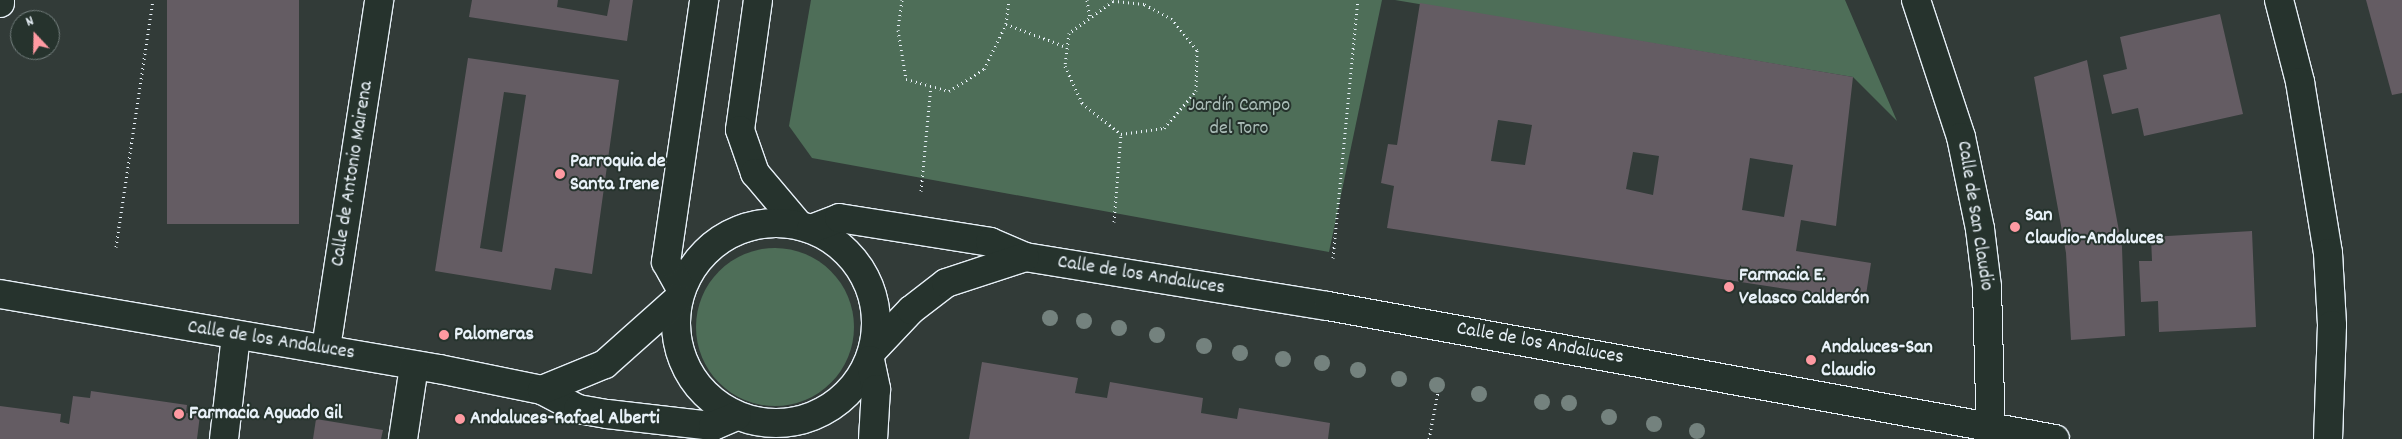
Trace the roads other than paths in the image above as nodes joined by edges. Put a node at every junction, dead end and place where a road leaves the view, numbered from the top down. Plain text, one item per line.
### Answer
1 (379, 0) edge
2 (704, 0) edge
3 (758, 0) edge
4 (1916, 0) edge
5 (2279, 0) edge
6 (805, 227) junction
7 (1025, 257) junction
8 (0, 294) edge
9 (680, 294) junction
10 (236, 336) junction
11 (326, 348) junction
12 (872, 355) junction
13 (414, 366) junction
14 (542, 390) junction
15 (758, 426) edge
16 (1991, 434) edge
17 (224, 439) edge
18 (403, 439) edge
19 (873, 439) edge
20 (2055, 439) edge
21 (2328, 439) edge

1 - 11 street, Calle de Antonio Mairena
2 - 9 street
3 - 6 street
4 - 16 street, Calle de San Claudio
5 - 21 street
6 - 7 street, Calle de los Andaluces
6 - 9 street
6 - 12 street
7 - 12 street, Calle de los Andaluces
7 - 16 street, Calle de los Andaluces
8 - 10 street, Calle de los Andaluces
9 - 14 street
9 - 15 street
10 - 11 street, Calle de los Andaluces
10 - 17 street
11 - 13 street, Calle de los Andaluces
12 - 15 street, Calle de los Andaluces
12 - 19 street
13 - 14 street, Calle de los Andaluces
13 - 18 street
14 - 15 street, Calle de los Andaluces
16 - 20 street, Calle de los Andaluces

